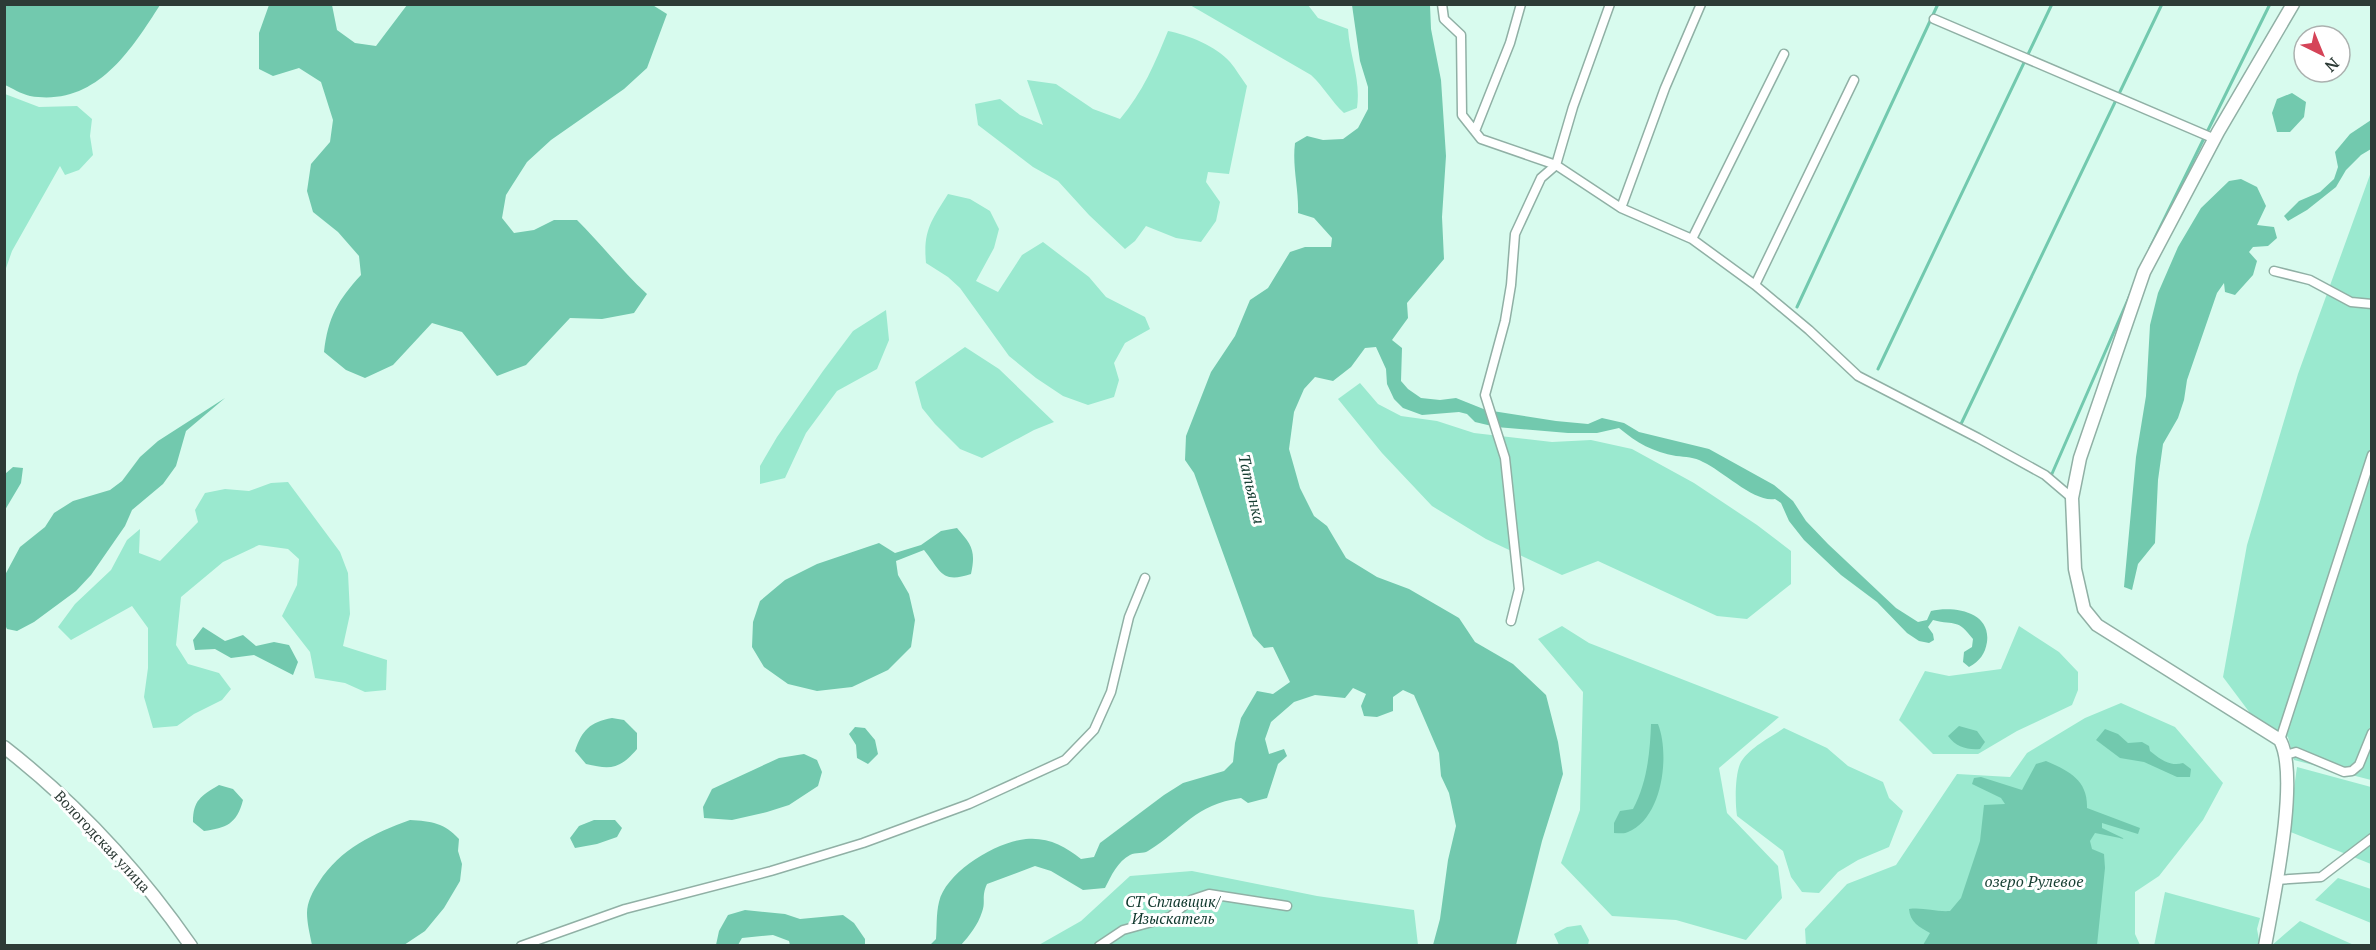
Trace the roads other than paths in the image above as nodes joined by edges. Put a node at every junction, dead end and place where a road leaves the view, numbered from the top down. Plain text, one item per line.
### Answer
1 (1442, 4) edge
2 (1521, 4) edge
3 (1610, 4) edge
4 (1701, 4) edge
5 (2293, 4) edge
6 (1934, 19) dead end
7 (1784, 54) dead end
8 (1854, 80) dead end
9 (1475, 131) junction
10 (2215, 139) junction
11 (1556, 165) junction
12 (1621, 208) junction
13 (1692, 239) junction
14 (2274, 271) dead end
15 (1755, 285) junction
16 (2372, 304) edge
17 (2372, 455) edge
18 (2072, 498) junction
19 (1145, 578) dead end
20 (1511, 621) dead end
21 (2372, 733) edge
22 (2280, 740) junction
23 (4, 747) edge
24 (2286, 755) junction
25 (2372, 838) edge
26 (2276, 880) junction
27 (1287, 906) dead end
28 (191, 945) edge
29 (521, 945) edge
30 (1099, 945) edge
31 (2265, 945) edge

1 - 9 street
2 - 9 street
3 - 11 street
4 - 12 street
5 - 10 street
6 - 10 street
7 - 13 street
8 - 15 street
9 - 11 street
10 - 18 street
11 - 12 street
11 - 20 street
12 - 13 street
13 - 15 street
14 - 16 street
15 - 18 street
17 - 22 street
18 - 22 street
19 - 29 street
21 - 24 street
22 - 24 street
23 - 28 street, Вологодская улица
24 - 26 street
25 - 26 street
26 - 31 street
27 - 30 street

